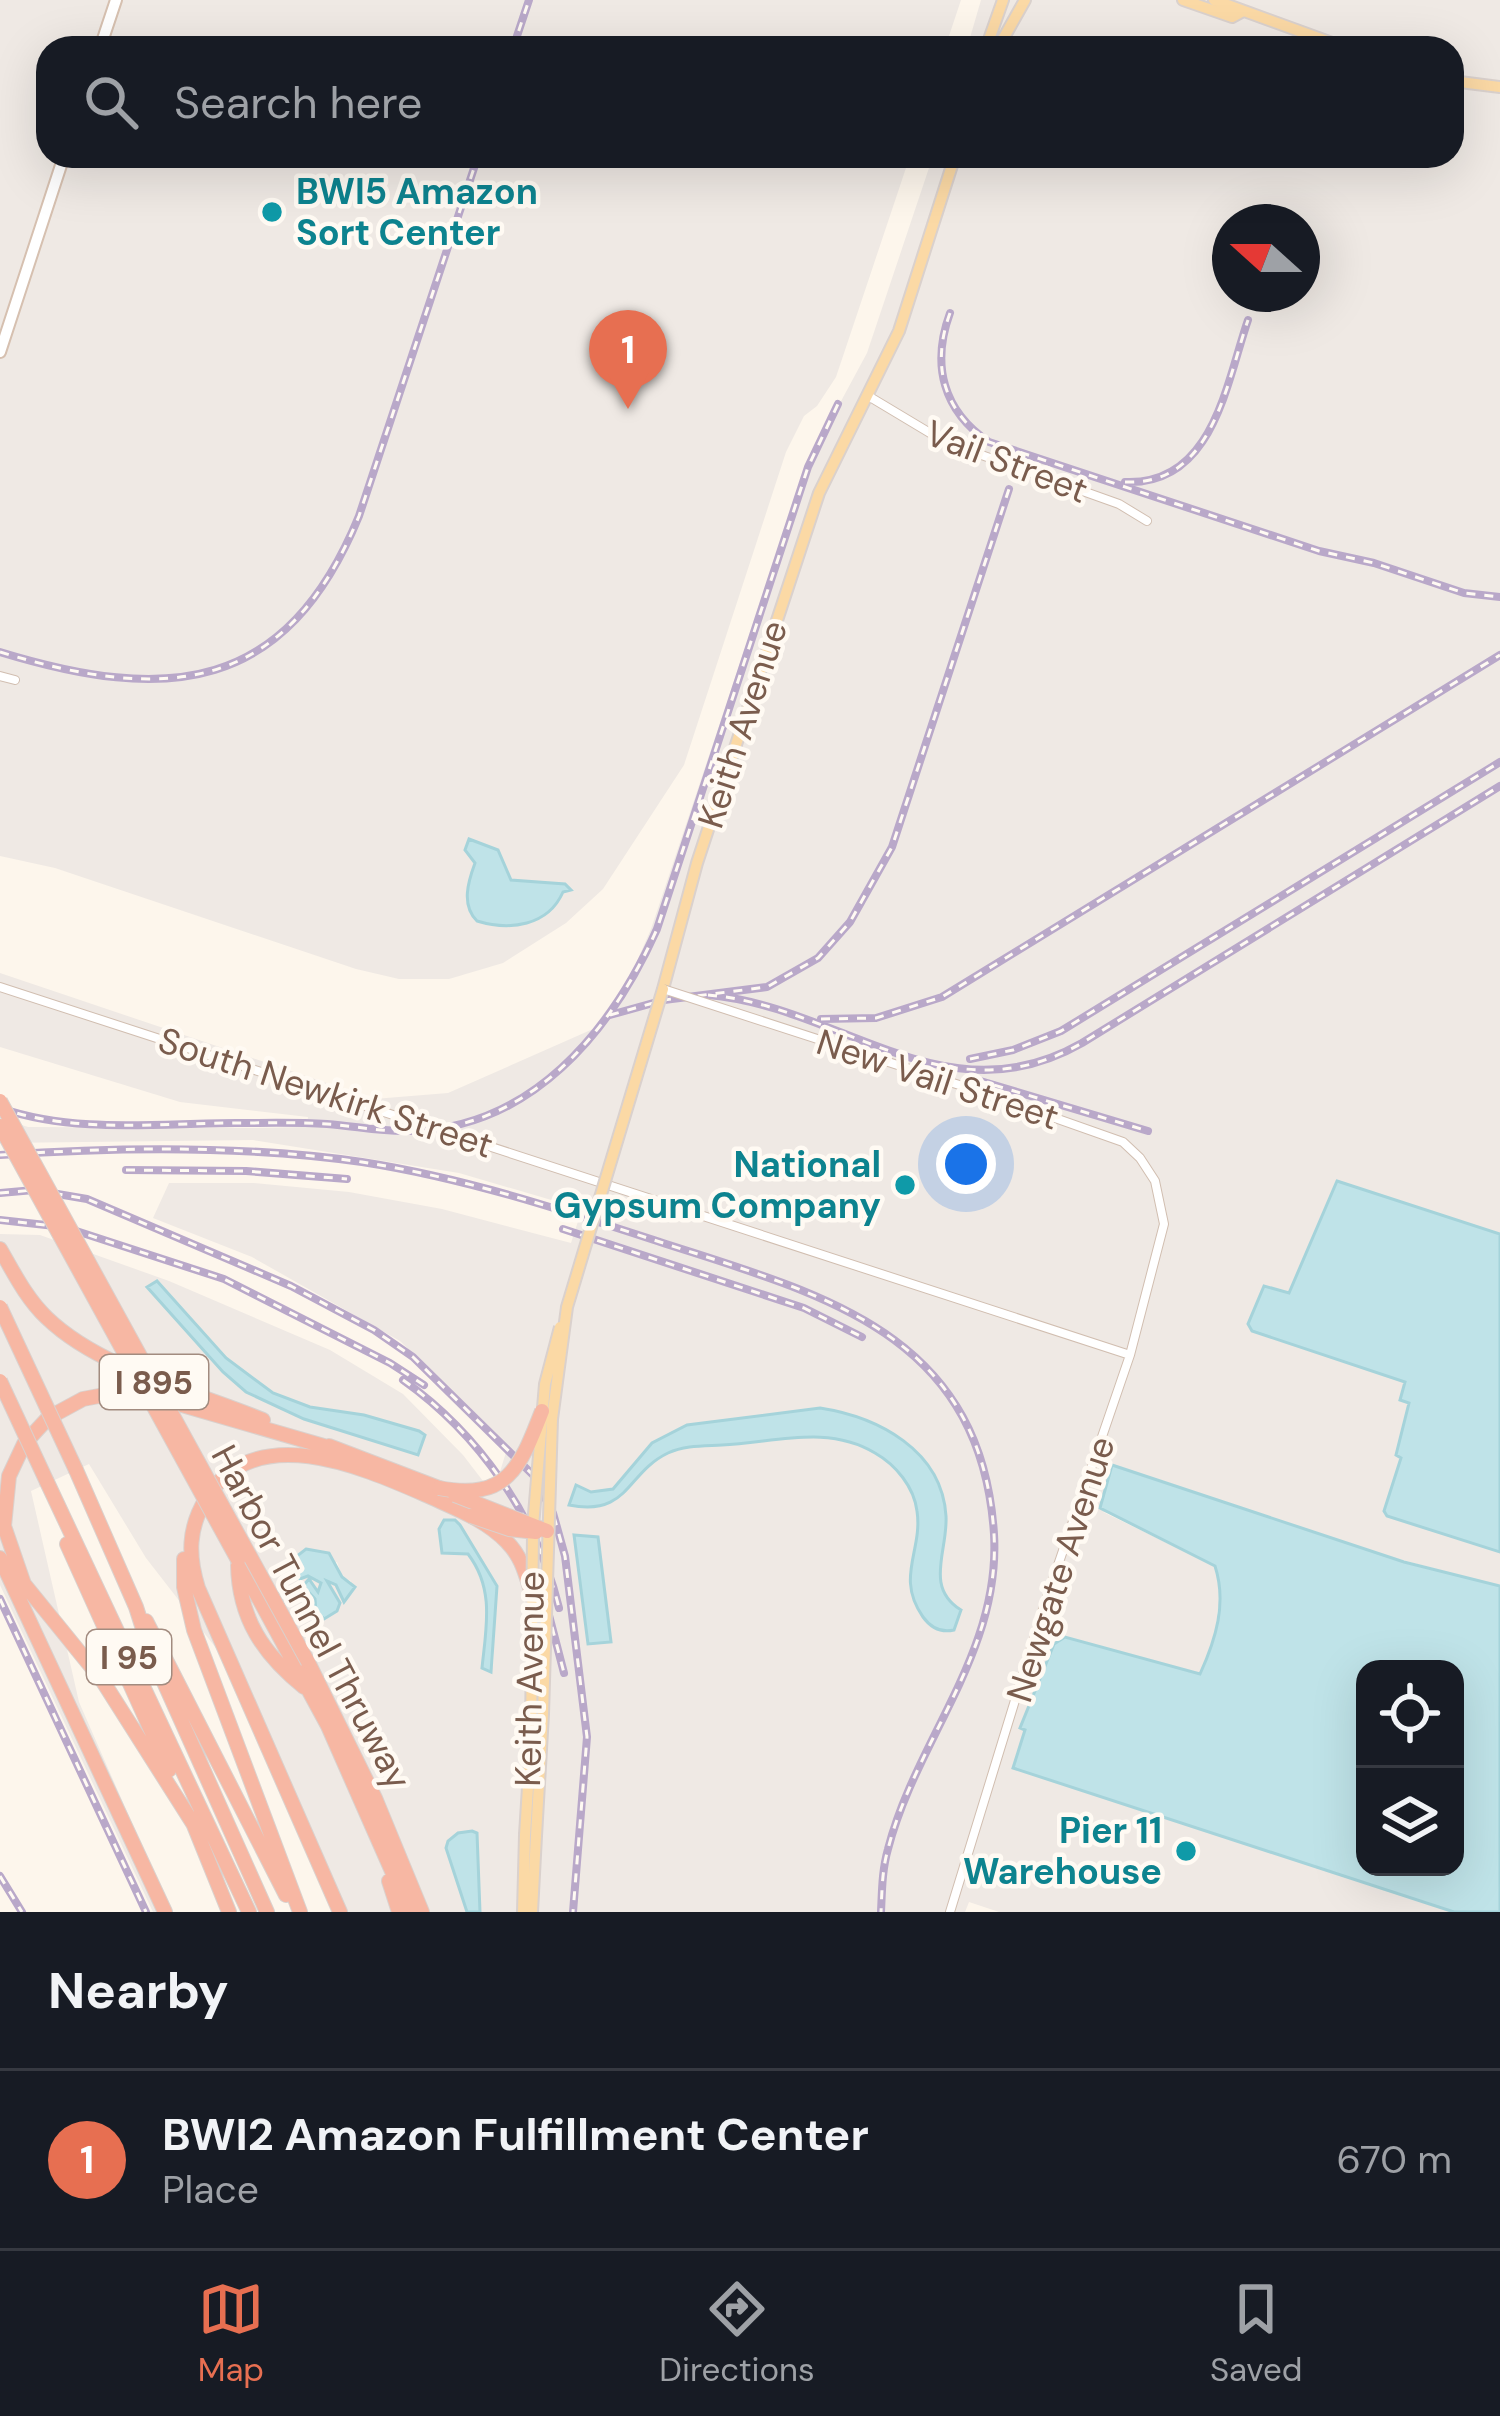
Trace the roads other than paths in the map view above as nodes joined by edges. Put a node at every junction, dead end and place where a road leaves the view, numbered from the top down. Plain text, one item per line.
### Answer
1 (116, 0) edge
2 (1003, 0) edge
3 (1025, 0) edge
4 (1183, 0) edge
5 (1214, 0) edge
6 (1245, 8) edge
7 (104, 36) edge
8 (990, 36) edge
9 (1005, 36) edge
10 (1316, 36) edge
11 (1464, 82) edge
12 (1500, 87) edge
13 (60, 168) edge
14 (952, 168) edge
15 (0, 352) edge
16 (869, 397) junction
17 (1147, 521) dead end
18 (0, 676) edge
19 (15, 680) dead end
20 (0, 987) edge
21 (663, 988) junction
22 (653, 1028) dead end
23 (0, 1101) edge
24 (0, 1126) edge
25 (604, 1182) junction
26 (1163, 1224) joint
27 (0, 1249) edge
28 (567, 1306) junction
29 (0, 1307) edge
30 (1130, 1355) junction
31 (0, 1382) edge
32 (542, 1411) junction
33 (334, 1449) junction
34 (47, 1483) junction
35 (439, 1488) junction
36 (471, 1516) junction
37 (538, 1530) junction
38 (191, 1537) junction
39 (1, 1560) edge
40 (238, 1560) junction
41 (531, 1591) junction
42 (136, 1607) junction
43 (310, 1693) junction
44 (328, 1726) junction
45 (194, 1826) junction
46 (530, 1836) junction
47 (165, 1912) edge
48 (230, 1912) edge
49 (249, 1912) edge
50 (267, 1912) edge
51 (297, 1912) edge
52 (340, 1912) edge
53 (399, 1912) edge
54 (410, 1912) edge
55 (422, 1912) edge
56 (523, 1912) edge
57 (532, 1912) edge
58 (950, 1912) edge

1 - 7 main road
2 - 8 main road
3 - 9 main road
4 - 6 main road
5 - 6 main road
6 - 10 main road
11 - 12 main road
13 - 15 main road
14 - 16 main road, Keith Avenue
16 - 17 street, Vail Street
16 - 21 main road, Keith Avenue
18 - 19 street
20 - 25 street, South Newkirk Street
21 - 26 street, New Vail Street, bridge
21 - 28 main road, Keith Avenue, bridge
22 - 25 street
23 - 55 highway, Harbor Tunnel Thruway / I 895, bridge
24 - 40 highway, Harbor Tunnel Thruway / I 895, bridge
25 - 30 street, South Newkirk Street
26 - 30 street, Newgate Avenue
27 - 33 highway, bridge
28 - 32 main road, Keith Avenue, bridge
28 - 37 main road, Keith Avenue, bridge
29 - 42 highway, I 95, bridge
30 - 58 street, Newgate Avenue
31 - 34 highway, I 95, bridge
32 - 35 highway, bridge
32 - 37 main road, Keith Avenue, bridge
33 - 35 highway
33 - 45 highway, bridge
34 - 45 highway, I 95
34 - 49 highway, I 95
35 - 37 highway, bridge
36 - 37 highway, bridge
36 - 38 highway, bridge
36 - 41 highway, bridge
37 - 41 main road, Keith Avenue, bridge
37 - 46 main road, Keith Avenue, bridge
38 - 51 highway
38 - 52 highway
39 - 47 highway
40 - 43 highway, Harbor Tunnel Thruway / I 895
40 - 43 highway
41 - 46 main road, Keith Avenue, bridge
42 - 50 highway, I 95
42 - 51 highway, I 95
43 - 44 highway, Harbor Tunnel Thruway / I 895
44 - 53 highway
44 - 54 highway, Harbor Tunnel Thruway / I 895
45 - 48 highway, I 95
46 - 56 main road, Keith Avenue
46 - 57 main road, Keith Avenue

